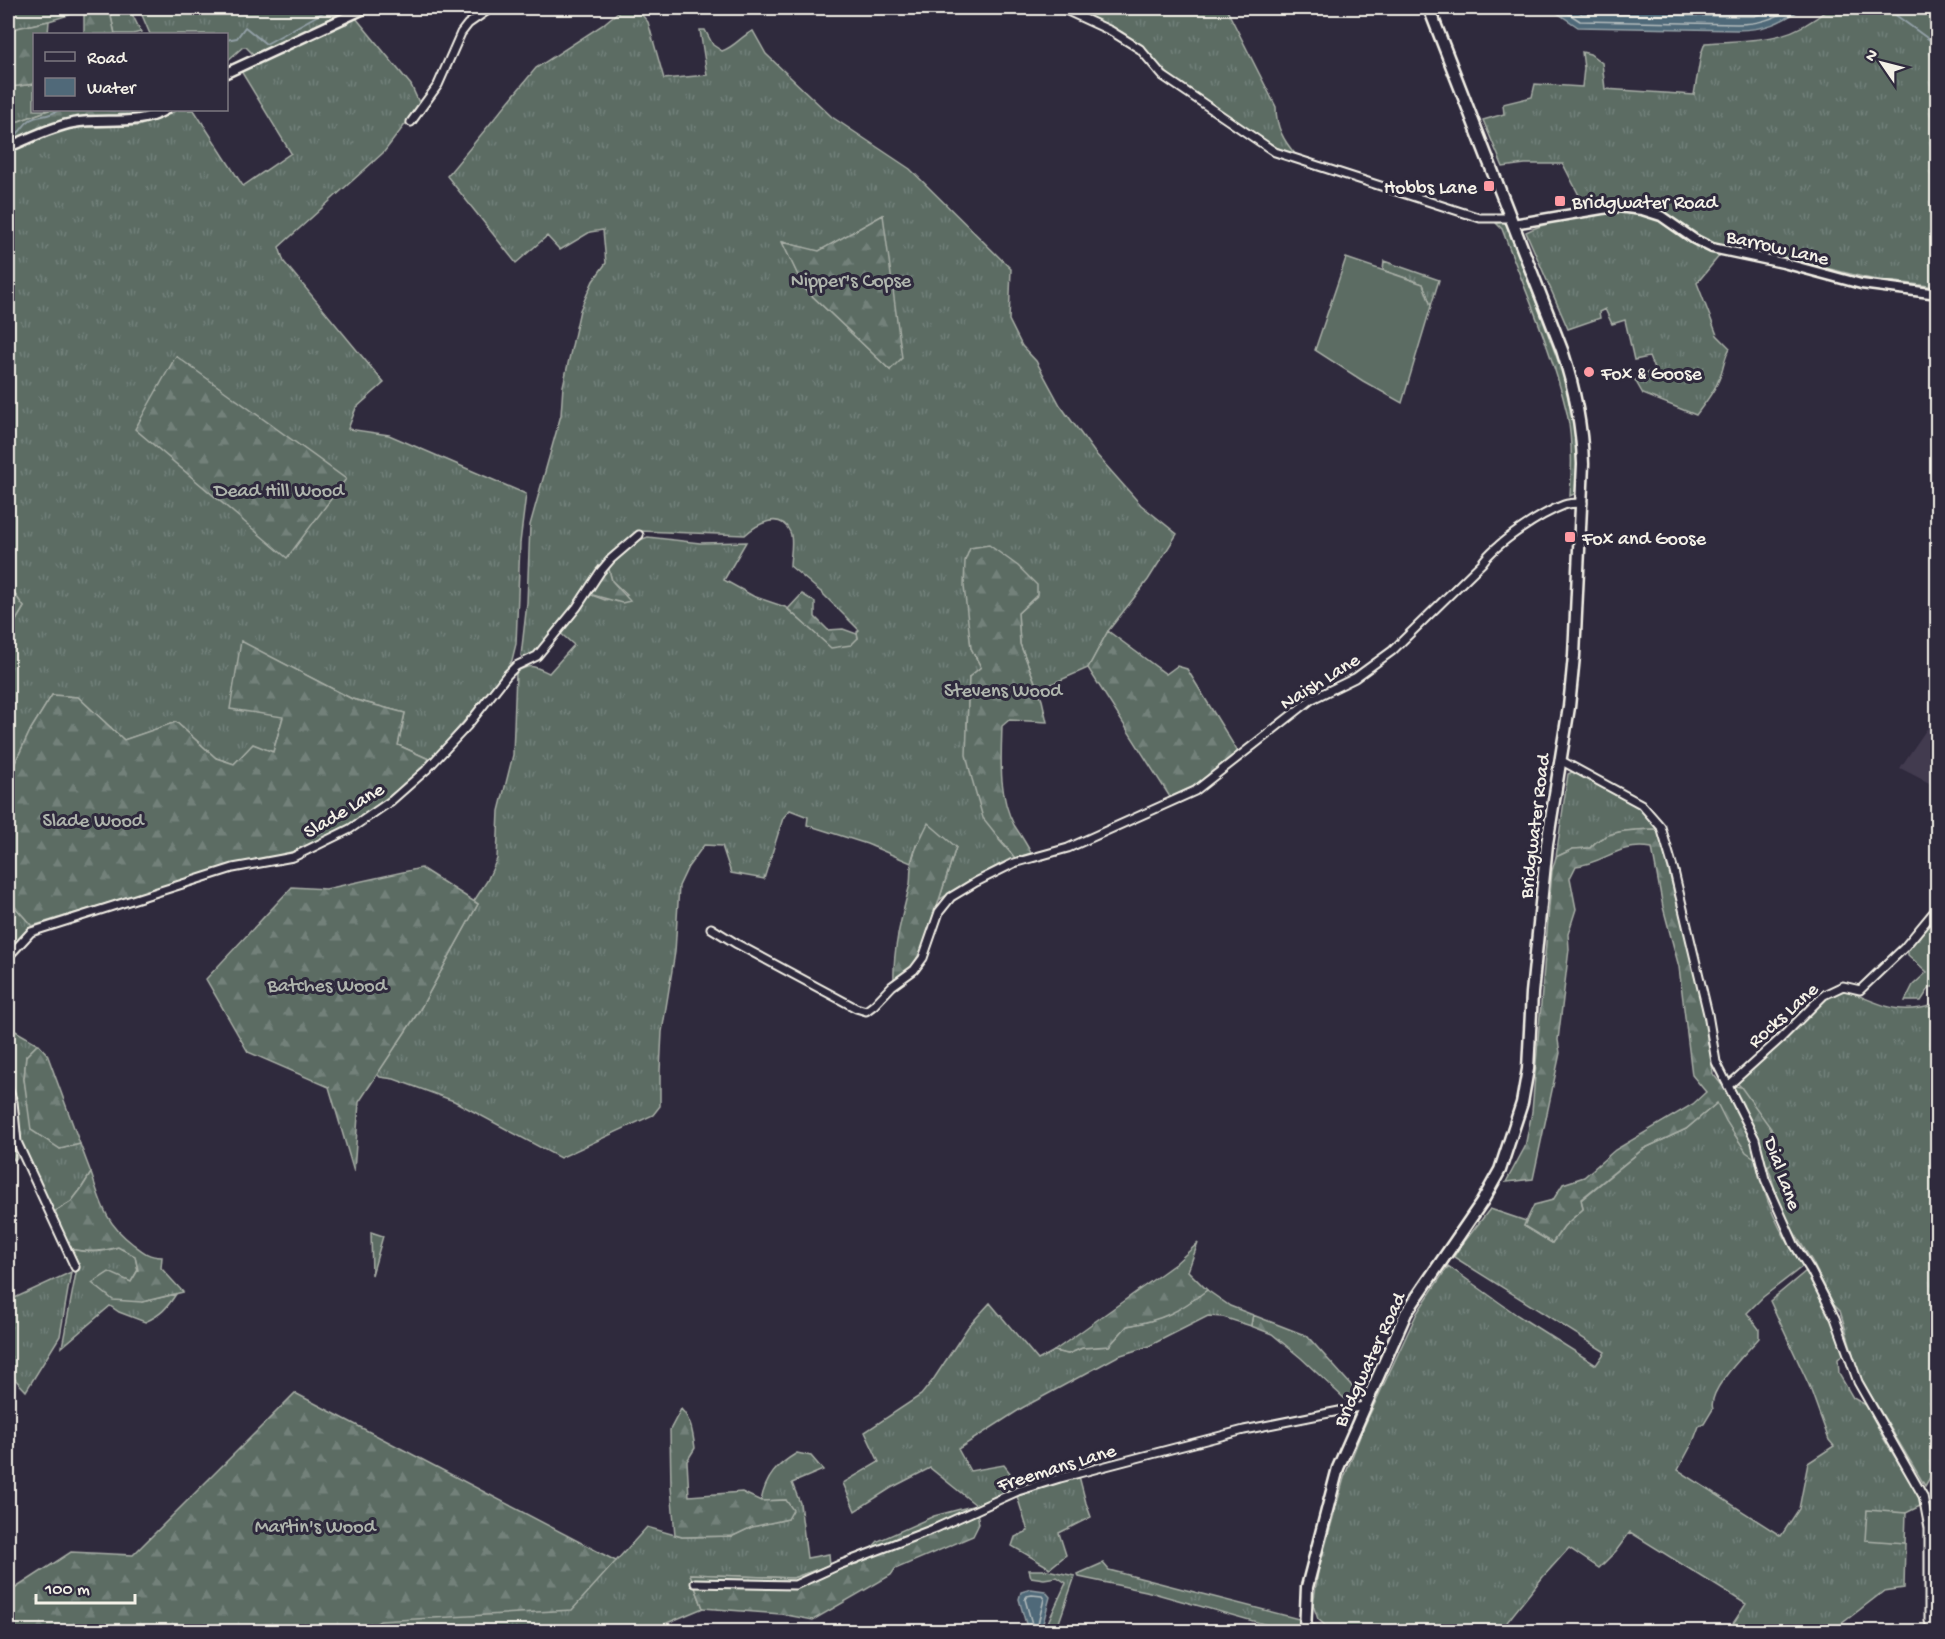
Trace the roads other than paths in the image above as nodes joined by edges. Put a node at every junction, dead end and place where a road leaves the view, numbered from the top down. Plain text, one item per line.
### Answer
1 (366, 8) edge
2 (490, 8) edge
3 (1061, 8) edge
4 (1429, 8) edge
5 (228, 72) edge
6 (163, 111) edge
7 (411, 122) dead end
8 (8, 147) edge
9 (1512, 221) junction
10 (1938, 294) edge
11 (1582, 503) junction
12 (639, 535) dead end
13 (1560, 760) junction
14 (1938, 907) edge
15 (711, 928) dead end
16 (8, 957) edge
17 (1728, 1086) junction
18 (8, 1088) edge
19 (75, 1268) dead end
20 (1364, 1406) junction
21 (695, 1583) dead end
22 (1304, 1629) edge
23 (1323, 1632) edge
24 (1933, 1632) edge

1 - 5 main road
2 - 7 street
3 - 9 street
4 - 9 highway, Bridgwater Road
6 - 8 main road
9 - 10 main road, Barrow Lane
9 - 11 highway, Bridgwater Road
11 - 13 highway, Bridgwater Road
11 - 15 street, Naish Lane
12 - 16 street, Slade Lane
13 - 17 street, Dial Lane
13 - 20 highway, Bridgwater Road
14 - 17 street, Rocks Lane
17 - 24 street, Dial Lane
18 - 19 street
20 - 21 street, Freemans Lane
20 - 22 highway, Bridgwater Road
22 - 23 street

